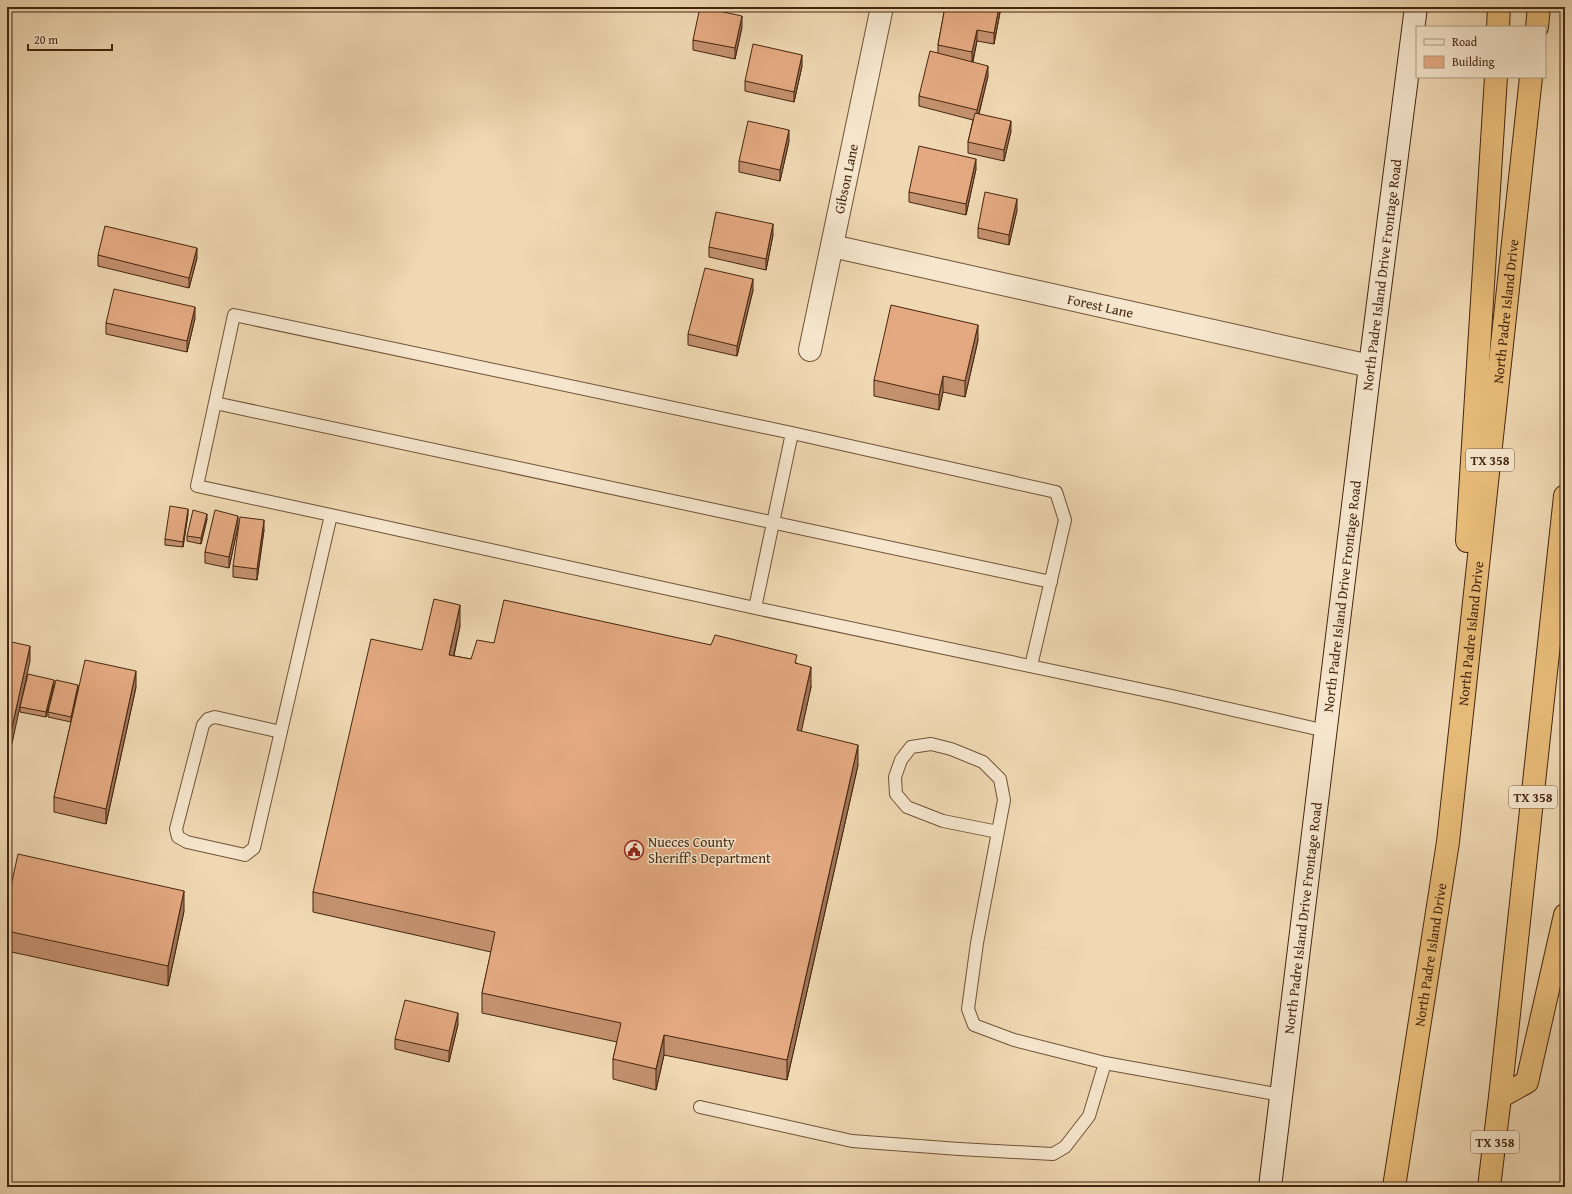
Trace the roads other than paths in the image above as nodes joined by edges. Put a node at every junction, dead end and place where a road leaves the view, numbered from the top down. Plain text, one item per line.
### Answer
1 (882, 7) edge
2 (1416, 7) edge
3 (1499, 7) edge
4 (1539, 7) edge
5 (1498, 26) edge
6 (1537, 26) edge
7 (1496, 78) edge
8 (1531, 78) edge
9 (832, 246) junction
10 (810, 350) dead end
11 (1370, 366) junction
12 (215, 402) junction
13 (792, 433) junction
14 (1565, 496) edge
15 (332, 515) junction
16 (773, 522) junction
17 (1051, 582) junction
18 (755, 608) junction
19 (1031, 666) junction
20 (1326, 731) junction
21 (281, 732) junction
22 (998, 832) junction
23 (1448, 842) junction
24 (1565, 915) edge
25 (1105, 1063) junction
26 (1281, 1095) junction
27 (1500, 1097) junction
28 (700, 1107) dead end
29 (1270, 1187) edge
30 (1394, 1187) edge
31 (1489, 1187) edge

1 - 9 main road, Gibson Lane
2 - 11 main road, North Padre Island Drive Frontage Road
3 - 5 highway
4 - 6 highway
7 - 23 highway
8 - 23 highway, North Padre Island Drive / TX 358
9 - 10 main road, Gibson Lane
9 - 11 main road, Forest Lane
11 - 20 main road, North Padre Island Drive Frontage Road
12 - 13 lane
12 - 15 lane
12 - 16 lane
13 - 16 lane
13 - 17 lane
14 - 27 highway, TX 358
15 - 18 lane
15 - 21 lane
16 - 17 lane
16 - 18 lane
17 - 19 lane
18 - 19 lane
19 - 20 lane
20 - 26 main road, North Padre Island Drive Frontage Road
21 - 21 lane
22 - 22 lane
22 - 25 lane
23 - 30 highway, North Padre Island Drive / TX 358
24 - 27 highway
25 - 26 lane
25 - 28 lane
26 - 29 main road, North Padre Island Drive Frontage Road
27 - 31 highway, TX 358

